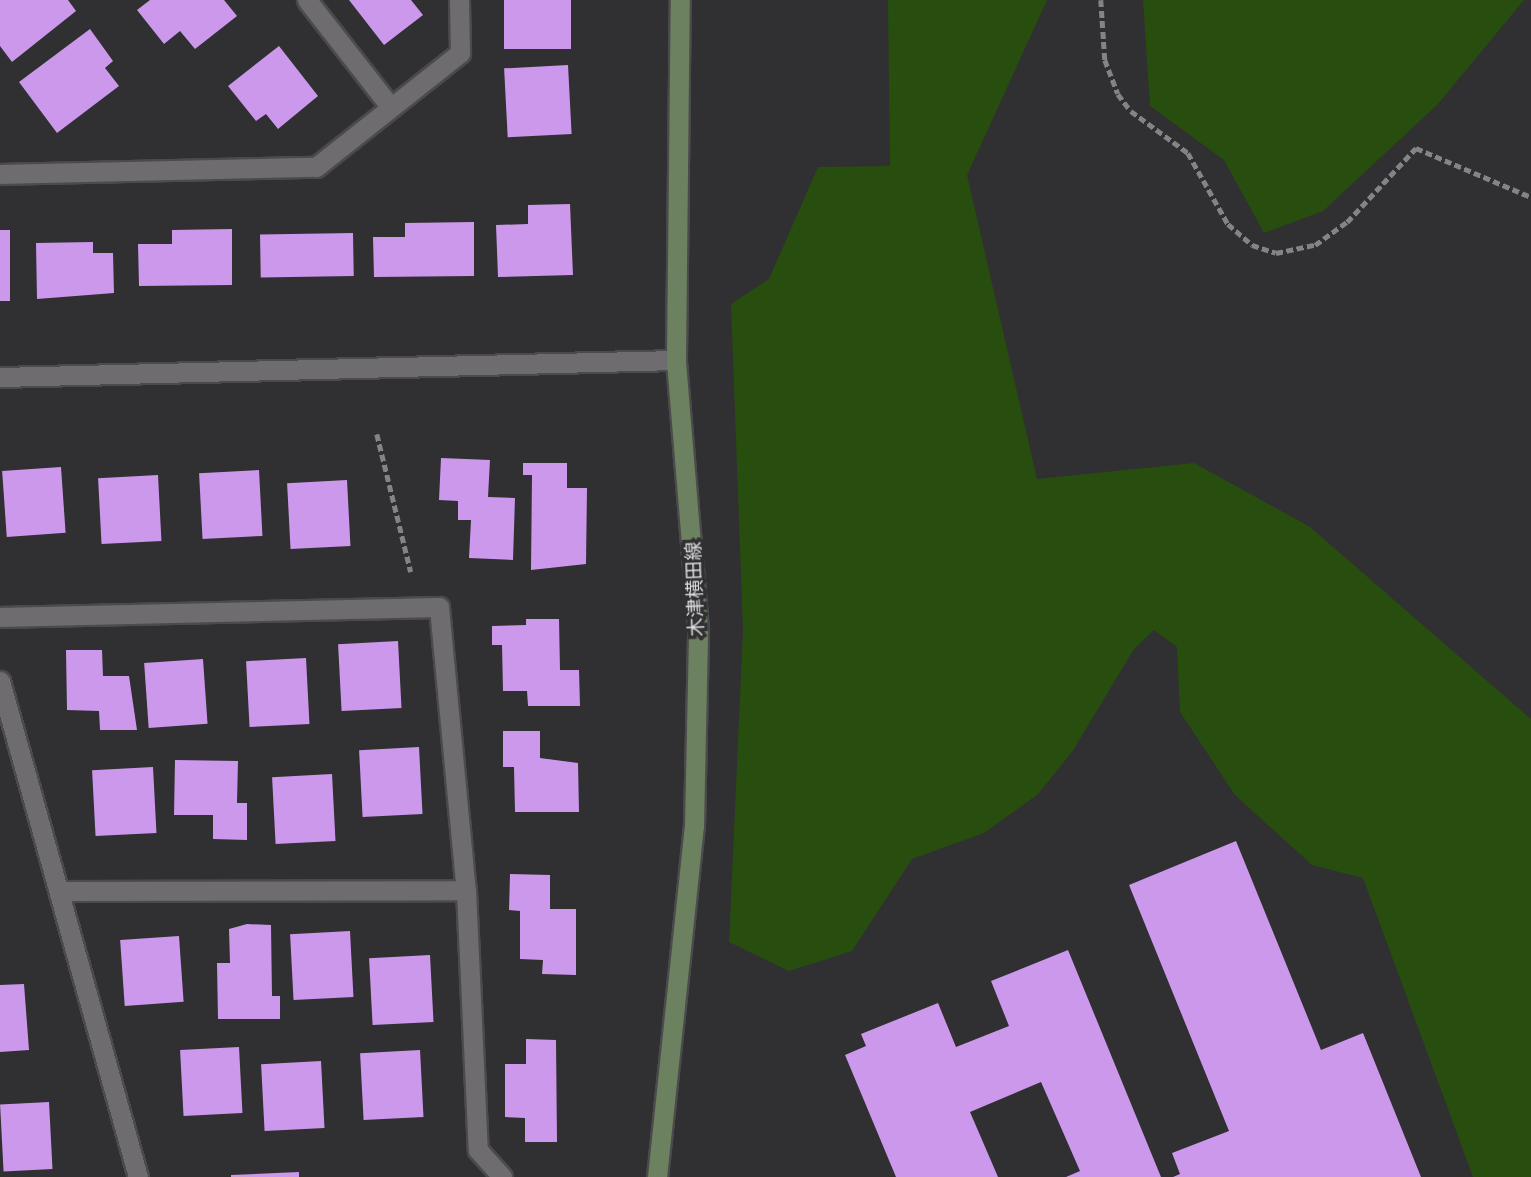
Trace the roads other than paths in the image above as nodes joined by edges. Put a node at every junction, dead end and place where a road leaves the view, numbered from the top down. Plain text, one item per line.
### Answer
1 (307, 0) edge
2 (459, 0) edge
3 (680, 0) edge
4 (388, 106) junction
5 (0, 174) edge
6 (676, 360) junction
7 (0, 377) edge
8 (0, 617) edge
9 (0, 681) edge
10 (466, 890) junction
11 (59, 891) junction
12 (138, 1177) edge
13 (502, 1177) edge
14 (657, 1177) edge

1 - 4 street
2 - 4 street
3 - 6 main road, 木津横田線
4 - 5 street
6 - 7 street
6 - 14 main road, 木津横田線
8 - 10 street
9 - 11 street
10 - 11 street
10 - 13 street
11 - 12 street

